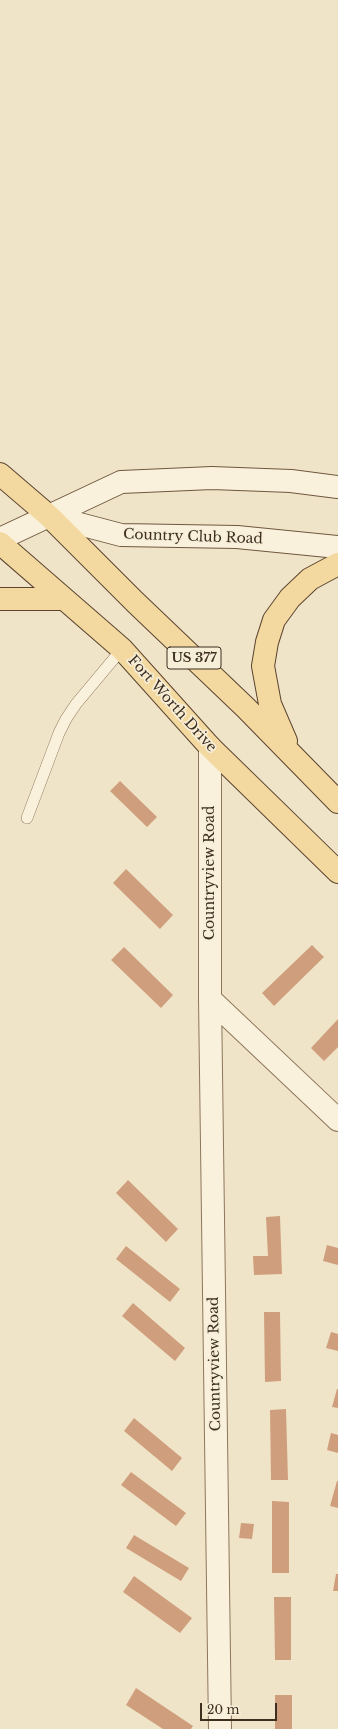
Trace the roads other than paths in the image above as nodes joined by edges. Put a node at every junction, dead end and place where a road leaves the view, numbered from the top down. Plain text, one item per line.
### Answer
1 (0, 474) edge
2 (338, 487) edge
3 (49, 516) junction
4 (0, 539) edge
5 (0, 543) edge
6 (338, 547) edge
7 (338, 564) edge
8 (0, 599) edge
9 (64, 599) junction
10 (122, 649) junction
11 (210, 747) junction
12 (292, 755) junction
13 (338, 802) edge
14 (27, 818) dead end
15 (338, 872) edge
16 (210, 999) junction
17 (338, 1120) edge
18 (220, 1729) edge

1 - 3 main road, US 377
2 - 3 street
3 - 4 street
3 - 6 street, Country Club Road
3 - 12 main road, US 377
5 - 9 main road, Fort Worth Drive / US 377
7 - 12 main road
8 - 9 main road
9 - 10 main road, Fort Worth Drive / US 377
10 - 11 main road, Fort Worth Drive / US 377
10 - 14 lane
11 - 15 main road, Fort Worth Drive / US 377
11 - 16 street, Countryview Road
12 - 13 main road, US 377
16 - 17 street
16 - 18 street, Countryview Road

